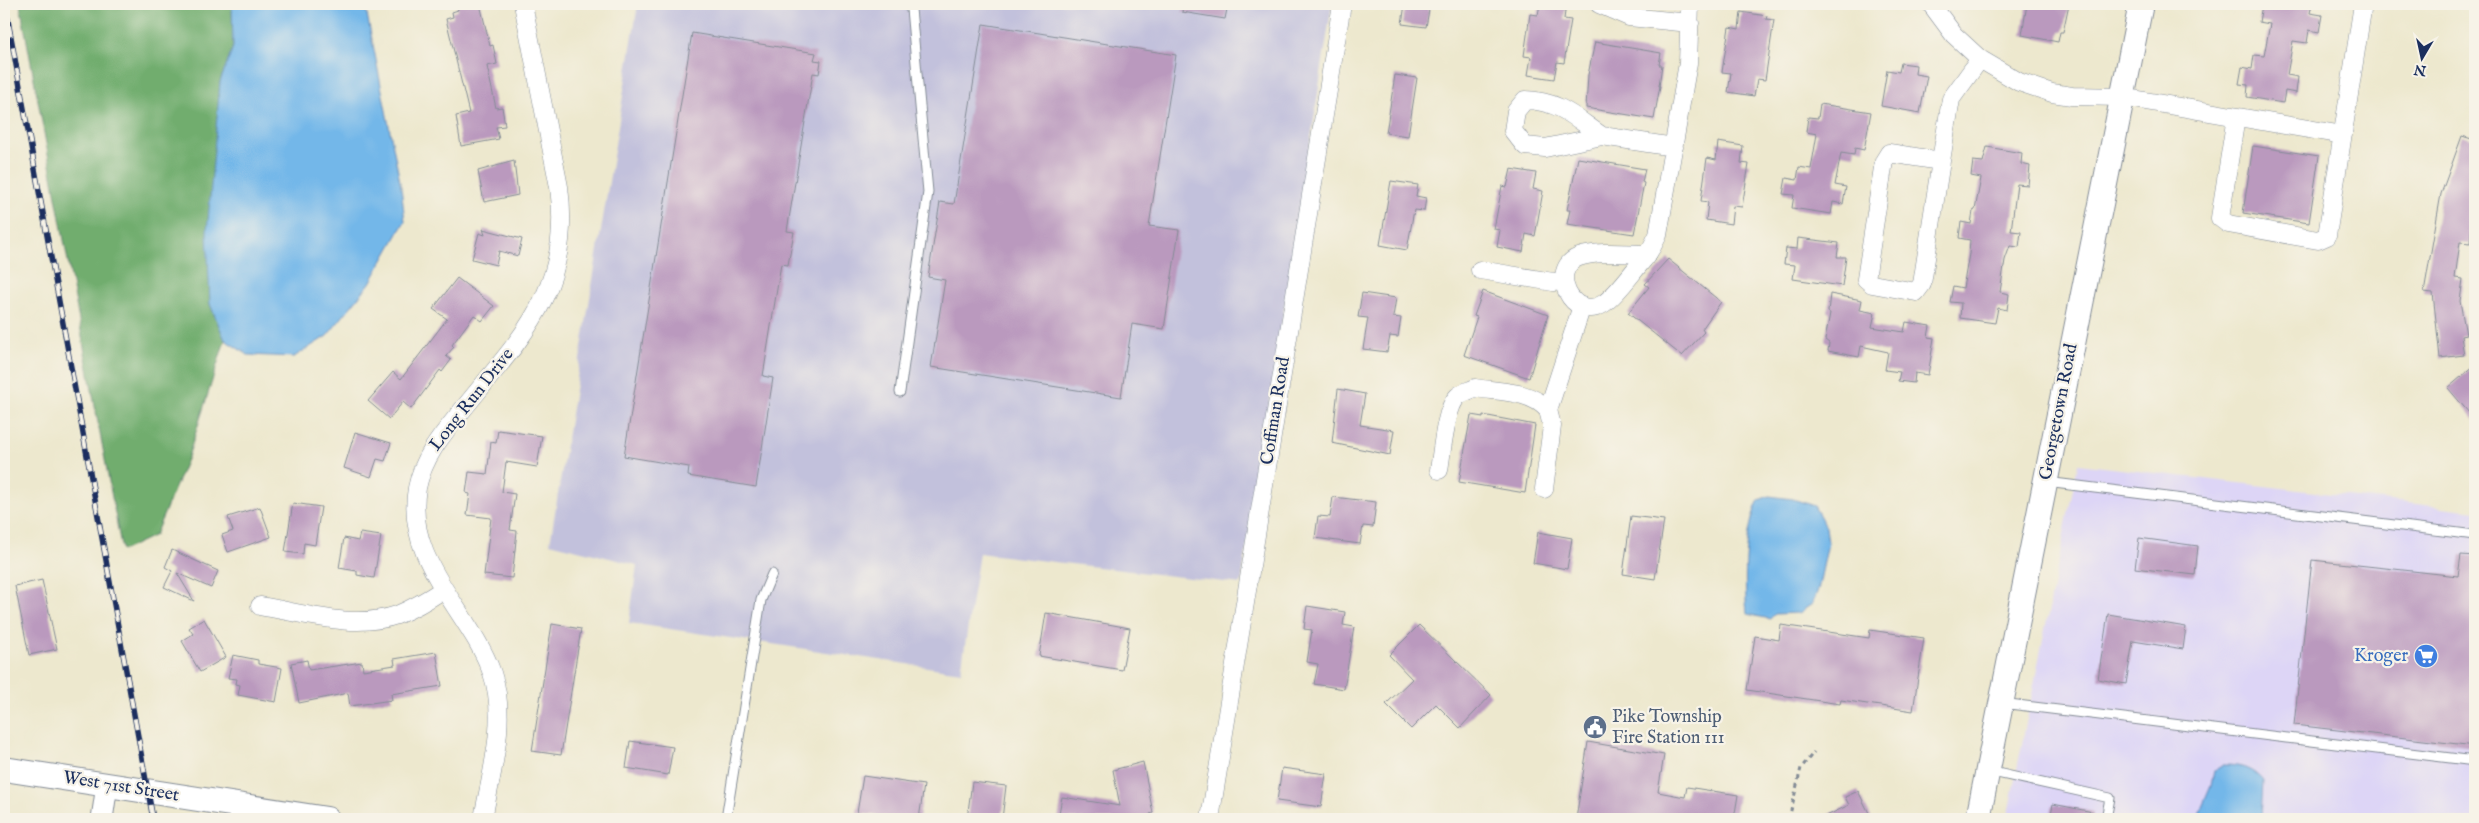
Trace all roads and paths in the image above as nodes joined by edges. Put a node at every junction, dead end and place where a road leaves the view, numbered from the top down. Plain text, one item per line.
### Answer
1 (523, 4) edge
2 (906, 4) edge
3 (1342, 4) edge
4 (1599, 4) edge
5 (1690, 4) edge
6 (1933, 4) edge
7 (2141, 4) edge
8 (2363, 4) edge
9 (1690, 23) junction
10 (1980, 59) junction
11 (2122, 97) junction
12 (2236, 117) junction
13 (2343, 134) junction
14 (1602, 136) dead end
15 (1674, 147) junction
16 (1941, 161) junction
17 (1648, 254) junction
18 (1480, 270) dead end
19 (1564, 282) junction
20 (1582, 306) junction
21 (900, 392) dead end
22 (1548, 410) junction
23 (1439, 470) dead end
24 (2045, 482) junction
25 (1544, 489) dead end
26 (2475, 535) edge
27 (772, 574) dead end
28 (444, 589) junction
29 (260, 606) dead end
30 (2001, 703) junction
31 (1814, 752) dead end
32 (2475, 761) edge
33 (4, 769) edge
34 (1988, 771) junction
35 (107, 785) junction
36 (277, 815) edge
37 (102, 819) edge
38 (328, 819) edge
39 (484, 819) edge
40 (726, 819) edge
41 (1210, 819) edge
42 (1788, 819) edge
43 (1978, 819) edge
44 (2106, 819) edge

1 - 28 street, Long Run Drive
2 - 21 lane
3 - 41 street, Coffman Road
4 - 9 street
5 - 9 street
6 - 10 street
7 - 11 main road, Georgetown Road
8 - 13 street
9 - 15 street
10 - 11 street
10 - 16 street
11 - 12 street
11 - 24 main road, Georgetown Road
12 - 13 street
12 - 13 street
14 - 15 street
15 - 17 street
16 - 16 street
17 - 19 street
17 - 20 street
18 - 19 street
19 - 20 street
20 - 22 street
22 - 23 street
22 - 25 street
24 - 26 lane
24 - 30 main road, Georgetown Road
27 - 40 lane
28 - 29 street
28 - 39 street, Long Run Drive
30 - 32 lane
30 - 34 main road, Georgetown Road
31 - 42 path
33 - 35 main road, West 71st Street
34 - 43 main road, Georgetown Road
34 - 44 lane
35 - 36 main road, West 71st Street
35 - 37 street
36 - 38 main road, West 71st Street

